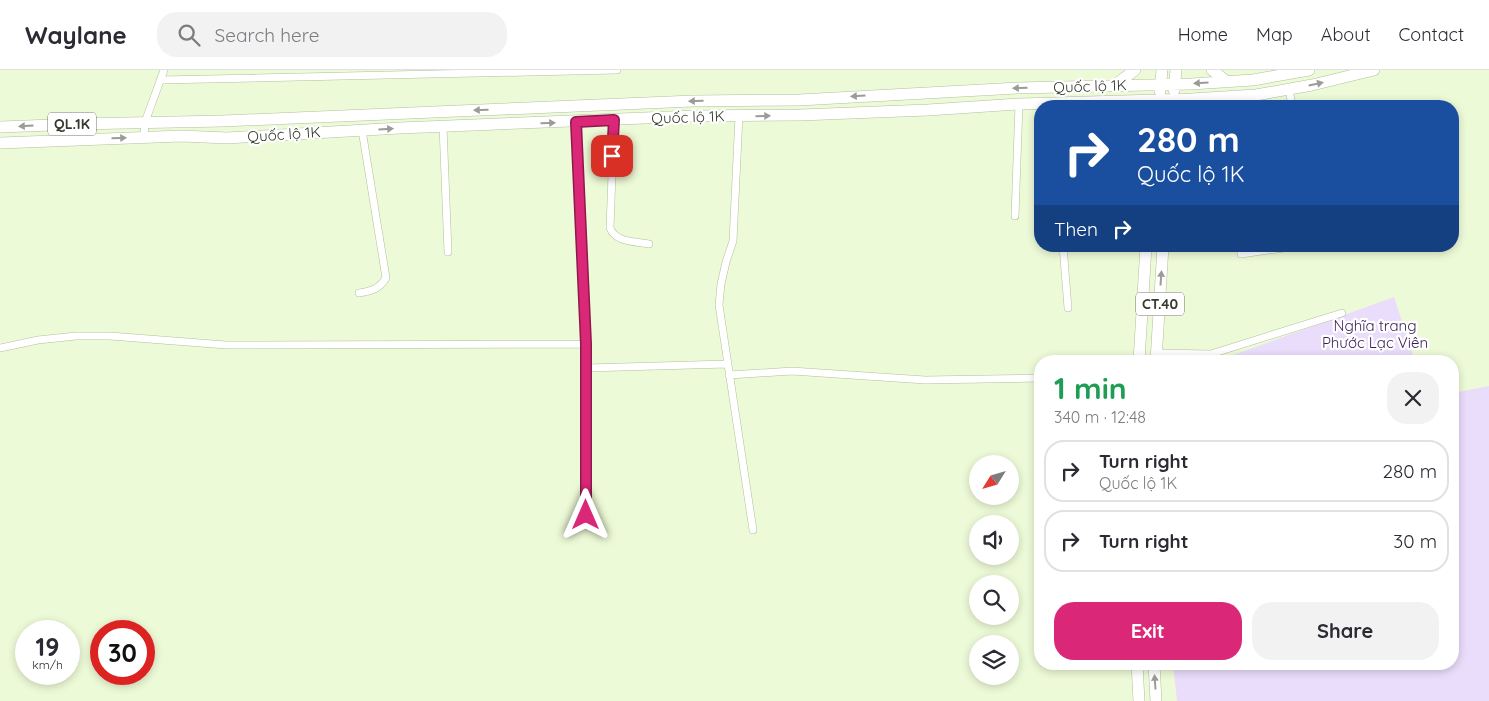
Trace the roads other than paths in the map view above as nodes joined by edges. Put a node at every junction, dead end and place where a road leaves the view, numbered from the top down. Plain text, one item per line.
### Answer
1 (164, 70) edge
2 (591, 70) edge
3 (616, 70) edge
4 (1135, 70) edge
5 (1162, 70) edge
6 (1176, 70) edge
7 (1212, 70) edge
8 (1374, 70) edge
9 (558, 71) edge
10 (571, 71) edge
11 (1302, 71) edge
12 (160, 80) junction
13 (1226, 81) junction
14 (1161, 84) junction
15 (1175, 84) junction
16 (1114, 86) junction
17 (1289, 89) junction
18 (1256, 95) junction
19 (1159, 100) edge
20 (1173, 100) edge
21 (1204, 100) edge
22 (1246, 100) edge
23 (1291, 100) edge
24 (1019, 104) junction
25 (1034, 104) edge
26 (739, 116) junction
27 (614, 120) junction
28 (145, 122) junction
29 (576, 122) junction
30 (443, 126) junction
31 (0, 127) edge
32 (362, 130) junction
33 (144, 137) junction
34 (0, 143) edge
35 (1015, 216) dead end
36 (649, 244) dead end
37 (448, 252) dead end
38 (1063, 252) edge
39 (1146, 252) edge
40 (1163, 252) edge
41 (1241, 252) edge
42 (1255, 252) edge
43 (359, 292) dead end
44 (1068, 308) dead end
45 (1342, 313) dead end
46 (586, 344) junction
47 (0, 348) edge
48 (1211, 354) joint
49 (1139, 355) edge
50 (1156, 355) edge
51 (1193, 355) edge
52 (727, 364) junction
53 (587, 368) junction
54 (728, 375) junction
55 (1034, 378) edge
56 (586, 515) dead end
57 (753, 530) dead end
58 (1137, 670) edge
59 (1154, 670) edge
60 (1139, 701) edge
61 (1156, 701) edge

1 - 12 street
2 - 3 street
2 - 10 street
4 - 16 main road
5 - 14 main road
6 - 15 main road
7 - 13 main road
17 -> 8 main road, Quốc lộ 1K / QL.1K
9 - 10 street
9 - 12 street
11 - 13 main road, Quốc lộ 1K / QL.1K
12 - 28 street
13 -> 15 main road, Quốc lộ 1K / QL.1K
14 - 15 main road, Quốc lộ 1K / QL.1K
14 - 16 main road, Quốc lộ 1K / QL.1K
14 - 19 main road
15 - 20 main road
16 -> 28 main road, Quốc lộ 1K / QL.1K
17 - 18 main road, Quốc lộ 1K / QL.1K
17 - 23 street
18 - 21 main road, Quốc lộ 1K / QL.1K
18 - 22 main road
24 - 25 main road, Quốc lộ 1K / QL.1K
26 -> 24 main road, Quốc lộ 1K / QL.1K
24 - 35 street
26 - 27 main road, Quốc lộ 1K / QL.1K
26 - 52 street
27 - 29 main road, Quốc lộ 1K / QL.1K
27 - 36 street
28 -> 31 main road, Quốc lộ 1K / QL.1K
28 - 33 street
30 -> 29 main road, Quốc lộ 1K / QL.1K
29 - 46 street
32 -> 30 main road, Quốc lộ 1K / QL.1K
30 - 37 street
32 - 33 main road, Quốc lộ 1K / QL.1K
32 - 43 street
34 -> 33 main road, Quốc lộ 1K / QL.1K
38 - 44 street
39 - 49 main road, CT.40
50 -> 40 main road, CT.40
41 - 42 street
45 - 48 street
46 - 47 street
46 - 53 street
48 - 51 street
52 - 53 street
52 - 54 street
53 - 56 street
54 - 55 street
54 - 57 street
58 - 60 main road
61 -> 59 main road

